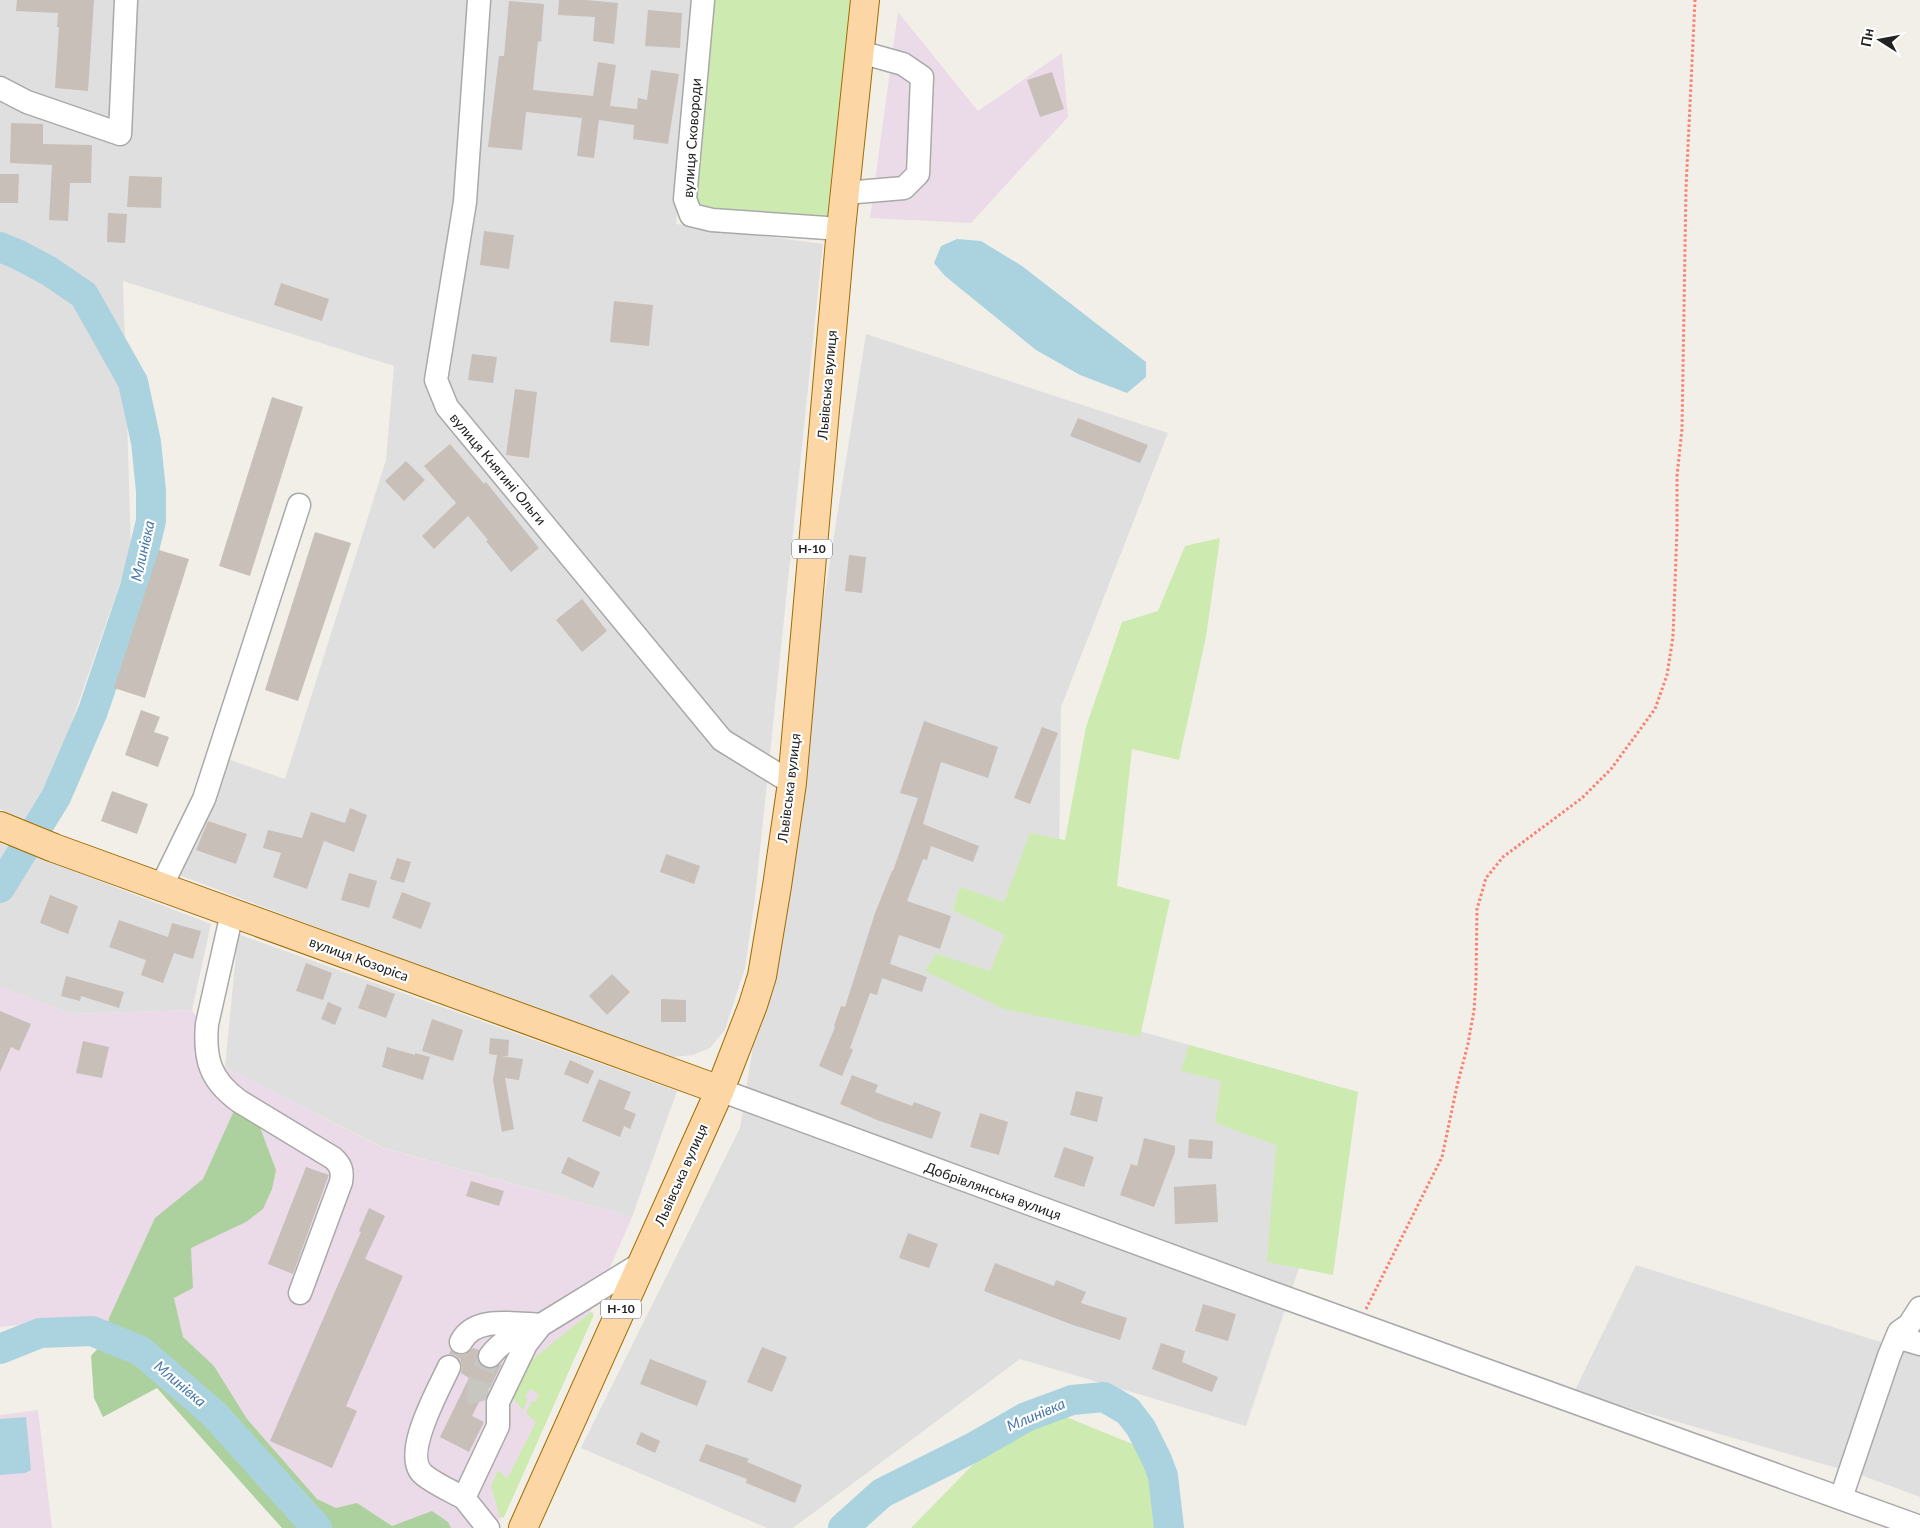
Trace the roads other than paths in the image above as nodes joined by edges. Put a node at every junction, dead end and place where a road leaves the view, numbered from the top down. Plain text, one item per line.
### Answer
1 (126, 0) edge
2 (479, 0) edge
3 (703, 0) edge
4 (865, 0) edge
5 (860, 52) junction
6 (0, 88) edge
7 (845, 193) junction
8 (841, 229) junction
9 (300, 505) dead end
10 (792, 782) junction
11 (3, 827) edge
12 (161, 887) junction
13 (232, 913) junction
14 (720, 1090) junction
15 (642, 1263) junction
16 (300, 1293) dead end
17 (1912, 1322) edge
18 (541, 1325) junction
19 (461, 1342) dead end
20 (1920, 1344) edge
21 (490, 1356) tunnel mouth
22 (449, 1367) dead end
23 (479, 1402) dead end
24 (498, 1426) junction
25 (464, 1498) junction
26 (1840, 1498) junction
27 (1920, 1527) edge
28 (488, 1528) edge
29 (522, 1528) edge

1 - 6 street
2 - 10 street, вулиця Княгині Ольги
3 - 8 street, вулиця Сковороди
4 - 5 main road, Львівська вулиця / Н-10
5 - 7 main road, Львівська вулиця / Н-10
5 - 7 street
7 - 8 main road, Львівська вулиця / Н-10
8 - 10 main road, Львівська вулиця / Н-10
9 - 12 street
10 - 14 main road, Львівська вулиця / Н-10
11 - 12 main road, вулиця Козоріса
12 - 13 main road, вулиця Козоріса
13 - 14 main road, вулиця Козоріса
13 - 16 street
14 - 15 main road, Львівська вулиця / Н-10
14 - 26 street, Добрівлянська вулиця
15 - 18 street
15 - 29 main road, Львівська вулиця / Н-10
17 - 20 street
17 - 26 street
18 - 19 street
18 - 21 street
18 - 24 street
22 - 25 street
23 - 24 street
24 - 25 street
25 - 28 street
26 - 27 street, Добрівлянська вулиця

